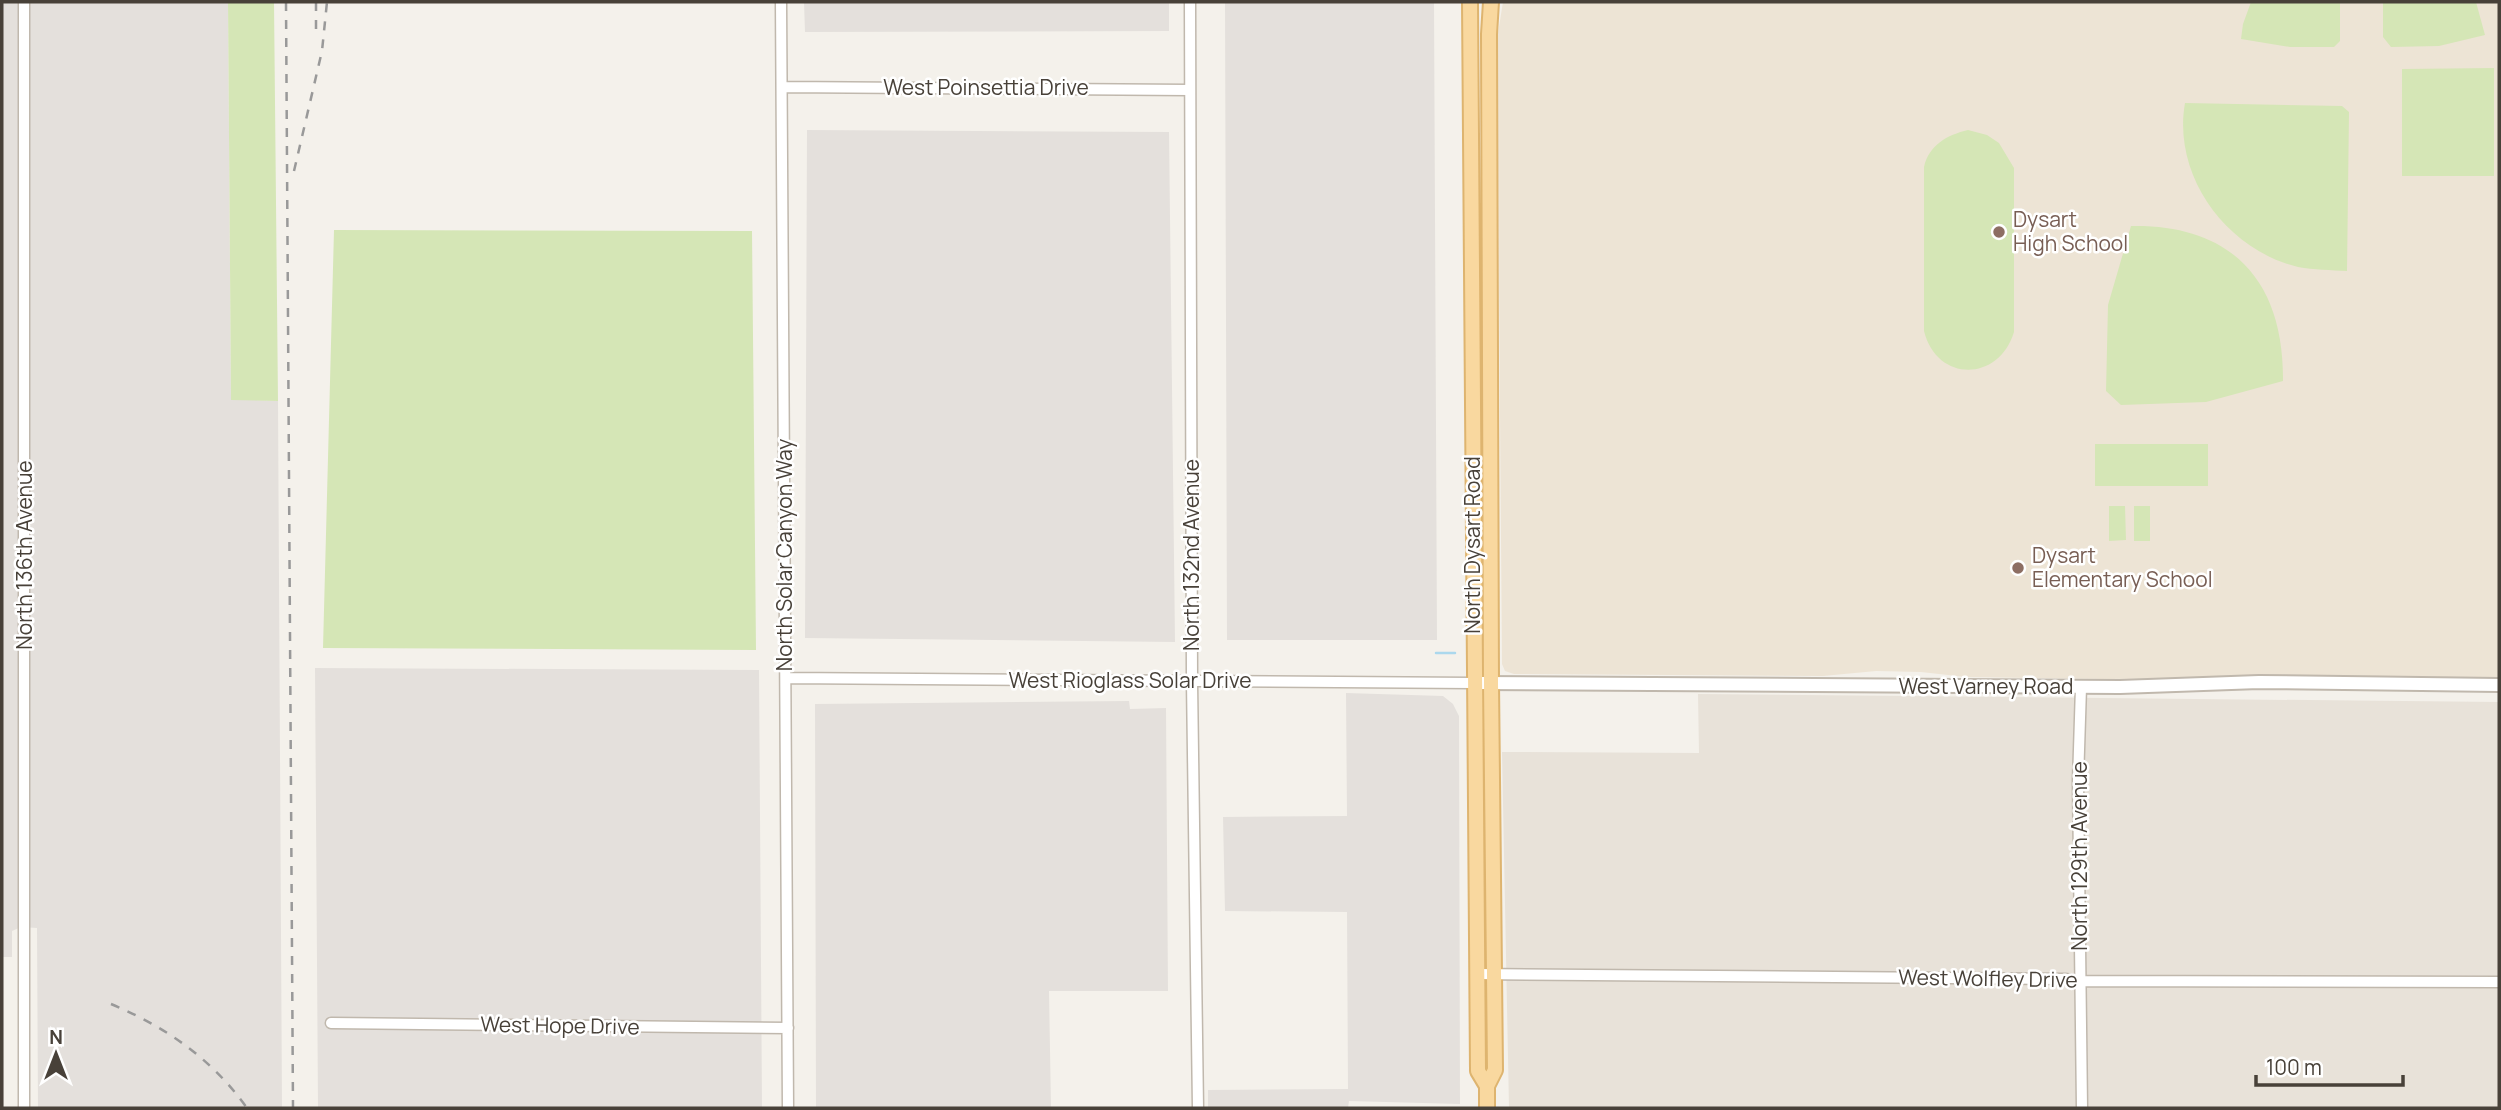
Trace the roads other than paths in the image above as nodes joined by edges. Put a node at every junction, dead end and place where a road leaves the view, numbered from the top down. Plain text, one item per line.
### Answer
1 (24, 2) edge
2 (781, 2) edge
3 (1190, 2) edge
4 (1470, 2) edge
5 (1491, 2) edge
6 (783, 87) junction
7 (1190, 90) junction
8 (786, 678) junction
9 (1192, 682) junction
10 (1473, 683) junction
11 (1491, 683) junction
12 (2499, 685) edge
13 (2081, 687) junction
14 (1477, 974) junction
15 (1494, 974) junction
16 (2080, 981) junction
17 (2499, 982) edge
18 (331, 1023) dead end
19 (788, 1028) junction
20 (1487, 1086) junction
21 (24, 1108) edge
22 (788, 1108) edge
23 (1198, 1108) edge
24 (1487, 1108) edge
25 (2082, 1108) edge

1 - 21 street, North 136th Avenue
2 - 6 street, North Solar Canyon Way
3 - 7 street, North 132nd Avenue
4 - 10 main road, North Dysart Road
5 - 11 main road, North Dysart Road
6 - 7 street, West Poinsettia Drive
6 - 8 street, North Solar Canyon Way
7 - 9 street, North 132nd Avenue
8 - 9 street, West Rioglass Solar Drive
8 - 19 street, North Solar Canyon Way
9 - 10 street, West Rioglass Solar Drive
9 - 23 street, North 132nd Avenue
10 - 11 street, West Varney Road
10 - 14 main road, North Dysart Road
11 - 13 street, West Varney Road
11 - 15 main road, North Dysart Road
12 - 13 street, West Varney Road
13 - 16 street, North 129th Avenue
14 - 15 street, West Wolfley Drive
14 - 20 main road, North Dysart Road
15 - 16 street, West Wolfley Drive
15 - 20 main road, North Dysart Road
16 - 17 street, West Wolfley Drive
16 - 25 street, North 129th Avenue
18 - 19 street, West Hope Drive
19 - 22 street, North Solar Canyon Way
20 - 24 main road, North Dysart Road

